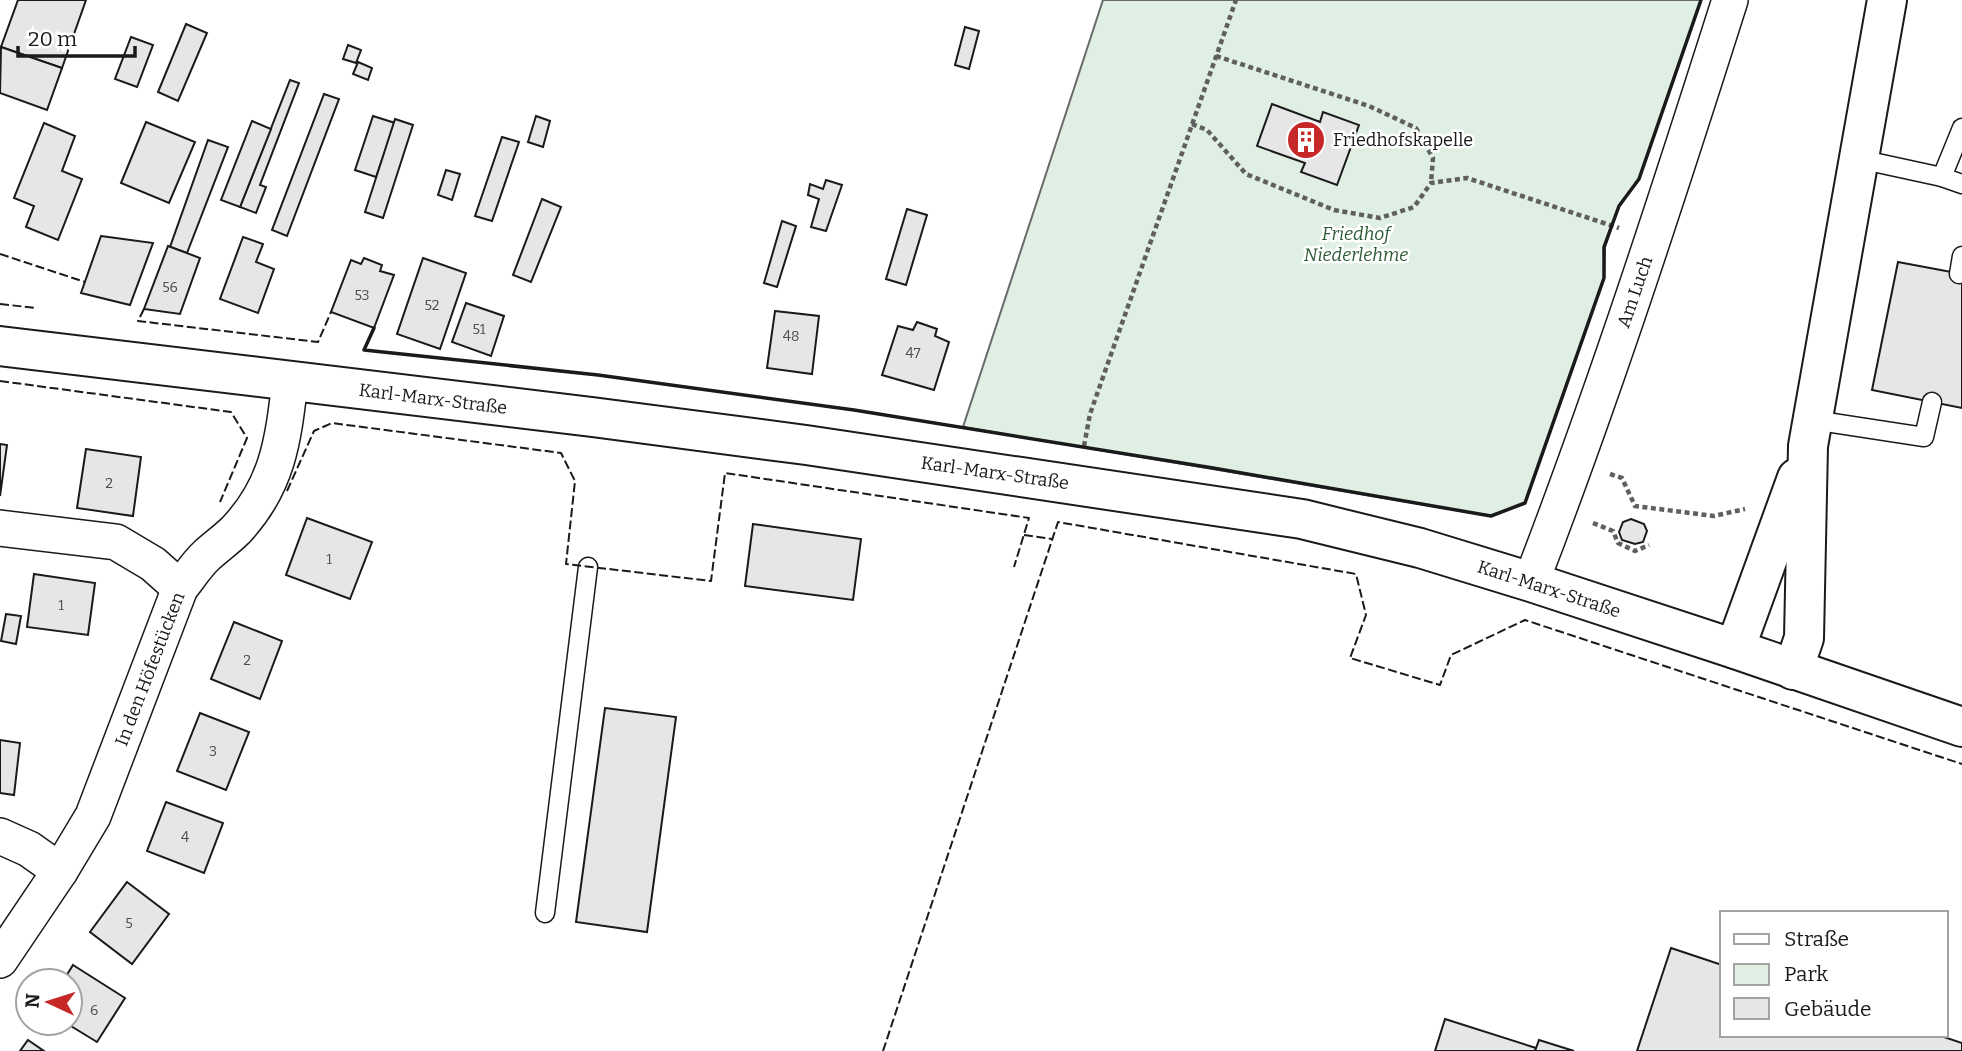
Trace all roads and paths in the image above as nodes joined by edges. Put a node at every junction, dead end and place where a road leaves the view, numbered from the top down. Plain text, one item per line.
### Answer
1 (1236, 0) edge
2 (1730, 0) edge
3 (1886, 0) edge
4 (1216, 56) junction
5 (1192, 124) junction
6 (1962, 128) edge
7 (1959, 147) edge
8 (1859, 159) junction
9 (1942, 177) junction
10 (1431, 183) junction
11 (1962, 184) edge
12 (1653, 240) junction
13 (0, 346) edge
14 (290, 382) junction
15 (1932, 402) dead end
16 (1810, 433) junction
17 (1575, 463) junction
18 (1077, 485) junction
19 (1790, 497) junction
20 (1558, 510) junction
21 (0, 528) edge
22 (1649, 545) dead end
23 (588, 567) dead end
24 (1531, 582) junction
25 (180, 588) junction
26 (1735, 649) junction
27 (1793, 670) junction
28 (1962, 727) edge
29 (0, 836) edge
30 (60, 871) junction
31 (545, 913) dead end
32 (0, 960) edge

1 - 4 path
2 - 12 street, Am Luch
3 - 8 street
4 - 5 path
4 - 10 path
5 - 10 path
5 - 18 path
6 - 7 lane
7 - 9 lane
8 - 9 lane
8 - 16 street
9 - 11 lane
10 - 12 path
12 - 17 street, Am Luch
13 - 14 street, Karl-Marx-Straße
14 - 18 street, Karl-Marx-Straße
14 - 25 street, In den Höfestücken
15 - 16 lane
16 - 19 street
16 - 27 street
17 - 19 path
17 - 20 street, Am Luch
18 - 24 street, Karl-Marx-Straße
19 - 26 street
20 - 22 path
20 - 24 street, Am Luch
21 - 25 street
23 - 31 lane
24 - 26 street, Karl-Marx-Straße
25 - 30 street, In den Höfestücken
26 - 27 street, Karl-Marx-Straße
27 - 28 street, Karl-Marx-Straße
29 - 30 street
30 - 32 street, In den Höfestücken

